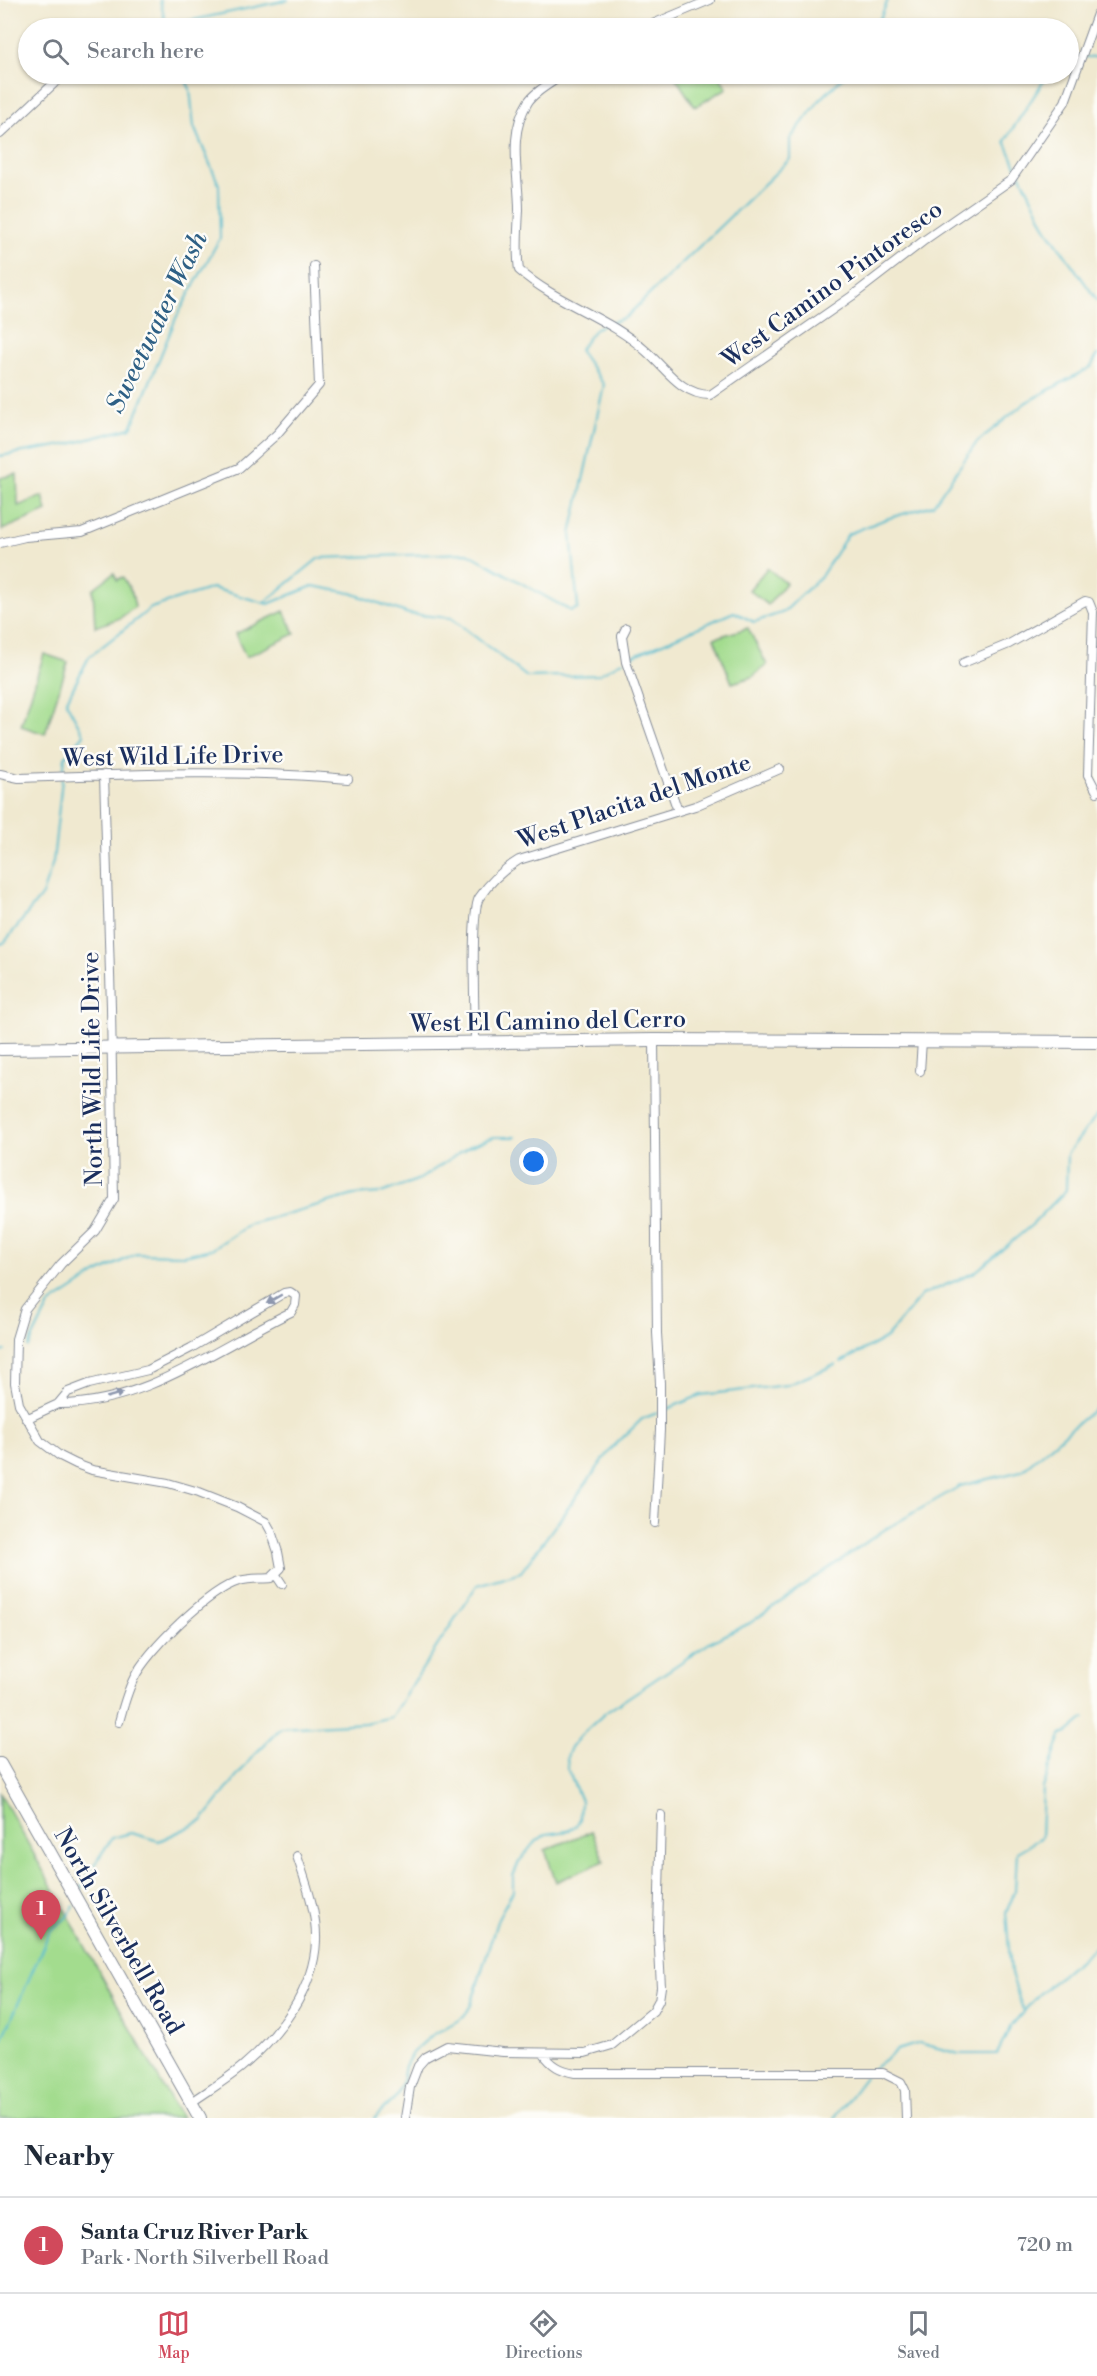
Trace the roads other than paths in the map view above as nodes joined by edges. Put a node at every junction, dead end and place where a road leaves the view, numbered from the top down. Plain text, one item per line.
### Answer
1 (710, 0) edge
2 (1097, 14) edge
3 (667, 18) edge
4 (1079, 64) edge
5 (53, 84) edge
6 (550, 84) edge
7 (1072, 84) edge
8 (0, 134) edge
9 (314, 266) dead end
10 (0, 543) edge
11 (626, 628) dead end
12 (963, 663) dead end
13 (780, 769) dead end
14 (0, 774) edge
15 (104, 775) junction
16 (348, 779) dead end
17 (1097, 792) edge
18 (678, 811) junction
19 (654, 1040) junction
20 (922, 1041) junction
21 (475, 1042) junction
22 (1097, 1042) edge
23 (112, 1048) junction
24 (0, 1049) edge
25 (920, 1071) dead end
26 (58, 1404) junction
27 (26, 1419) junction
28 (655, 1524) dead end
29 (276, 1575) junction
30 (282, 1584) dead end
31 (119, 1722) dead end
32 (0, 1764) edge
33 (661, 1815) dead end
34 (297, 1856) dead end
35 (543, 2053) junction
36 (192, 2102) junction
37 (201, 2118) edge
38 (405, 2118) edge
39 (906, 2118) edge

1 - 3 street
2 - 4 street, West Camino Pintoresco
5 - 8 street
6 - 7 street, West Camino Pintoresco
9 - 10 street
11 - 18 street
12 - 17 street
13 - 18 street, West Placita del Monte
14 - 15 street, West Wild Life Drive
15 - 16 street, West Wild Life Drive
15 - 23 street, North Wild Life Drive
18 - 21 street, West Placita del Monte
19 - 20 street, West El Camino del Cerro
19 - 21 street, West El Camino del Cerro
19 - 28 street
20 - 22 street, West El Camino del Cerro
20 - 25 street
21 - 23 street, West El Camino del Cerro
23 - 24 street, West El Camino del Cerro
23 - 27 street, North Wild Life Drive
26 -> 26 street
26 - 27 street
27 - 29 street, North Wild Life Drive
29 - 30 street
29 - 31 street
32 - 36 street, North Silverbell Road
33 - 35 street
34 - 36 street
35 - 38 street
35 - 39 street
36 - 37 street, North Silverbell Road

